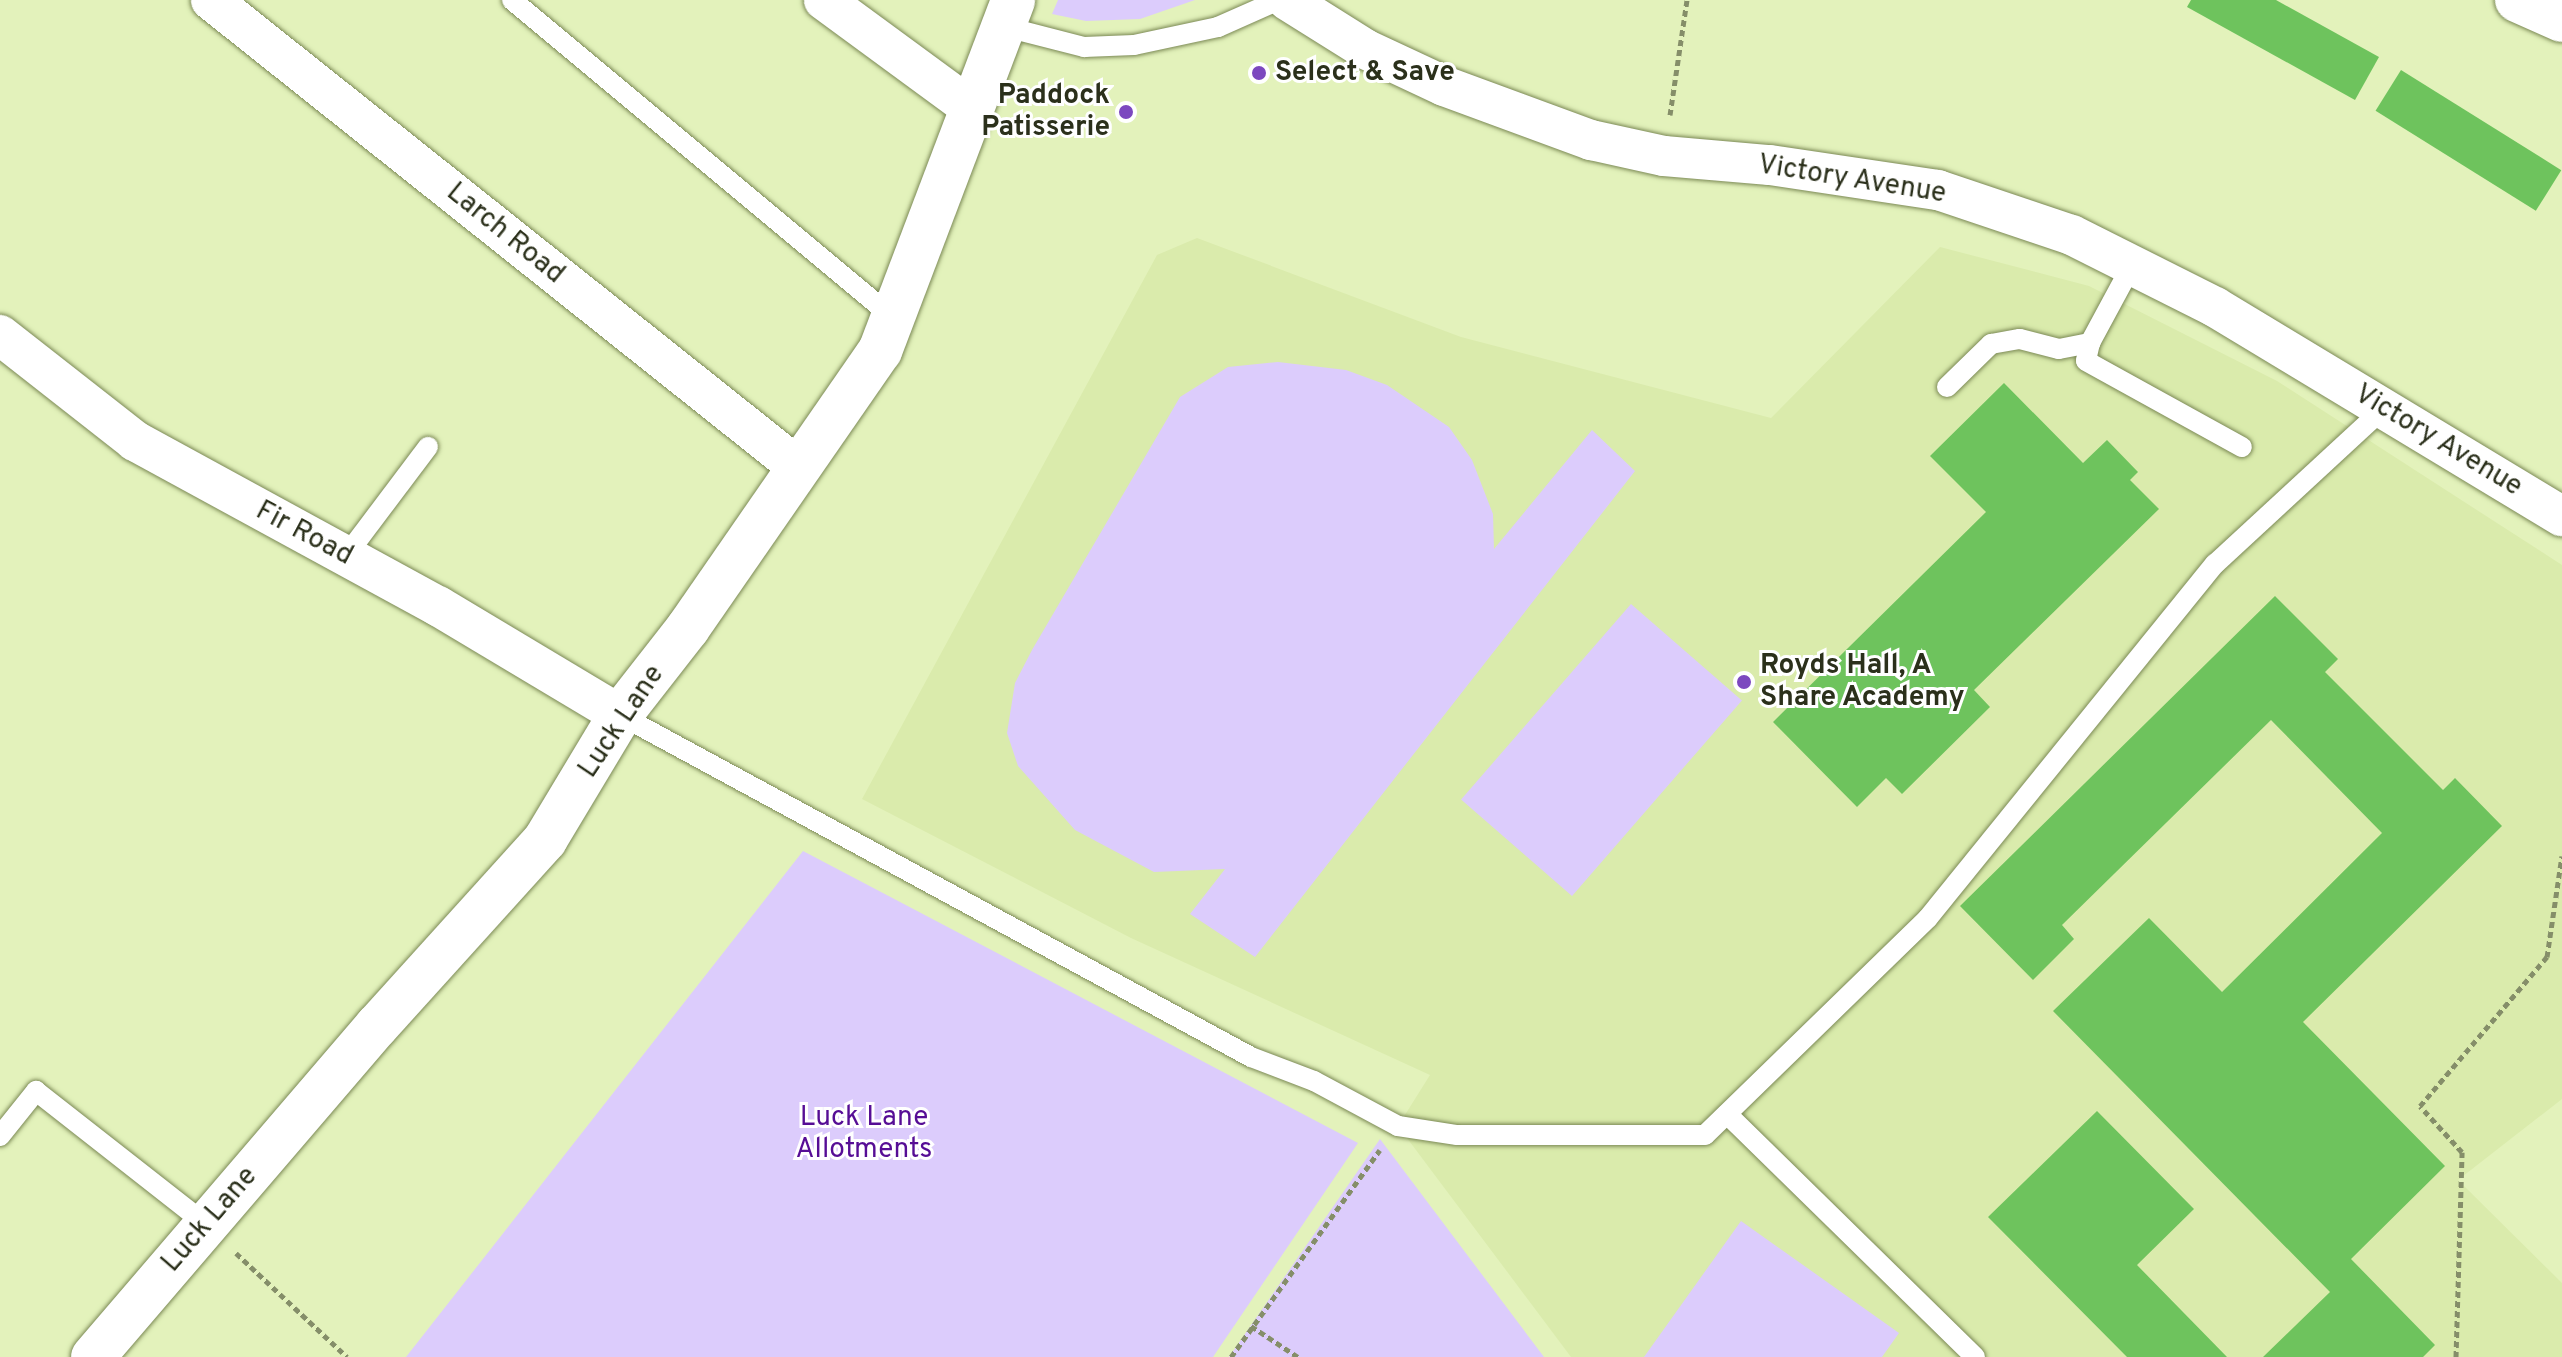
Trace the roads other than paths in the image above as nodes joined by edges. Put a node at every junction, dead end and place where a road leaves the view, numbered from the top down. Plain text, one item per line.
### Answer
1 (211, 0) edge
2 (512, 0) edge
3 (824, 0) edge
4 (1279, 0) edge
5 (1287, 0) edge
6 (2517, 0) edge
7 (1010, 13) edge
8 (2562, 20) edge
9 (974, 110) junction
10 (2132, 265) junction
11 (893, 317) junction
12 (0, 335) edge
13 (2090, 343) junction
14 (1947, 387) dead end
15 (2384, 408) junction
16 (428, 447) dead end
17 (2242, 447) dead end
18 (799, 468) junction
19 (2562, 516) edge
20 (345, 557) junction
21 (620, 715) junction
22 (1727, 1114) junction
23 (0, 1136) edge
24 (207, 1225) junction
25 (93, 1357) edge
26 (1975, 1357) edge

1 - 18 street, Larch Road
2 - 11 lane
3 - 9 street
4 - 7 lane
5 - 10 street, Victory Avenue
6 - 8 street
7 - 9 street, Luck Lane
9 - 11 street, Luck Lane
10 - 13 lane
10 - 15 street, Victory Avenue
11 - 18 street, Luck Lane
12 - 20 street, Fir Road
13 - 14 lane
13 - 17 lane
15 - 19 street, Victory Avenue
15 - 22 lane
16 - 20 lane
18 - 21 street, Luck Lane
20 - 21 street, Fir Road
21 - 22 lane
21 - 24 street, Luck Lane
22 - 26 lane
23 - 24 lane
24 - 25 street, Luck Lane

